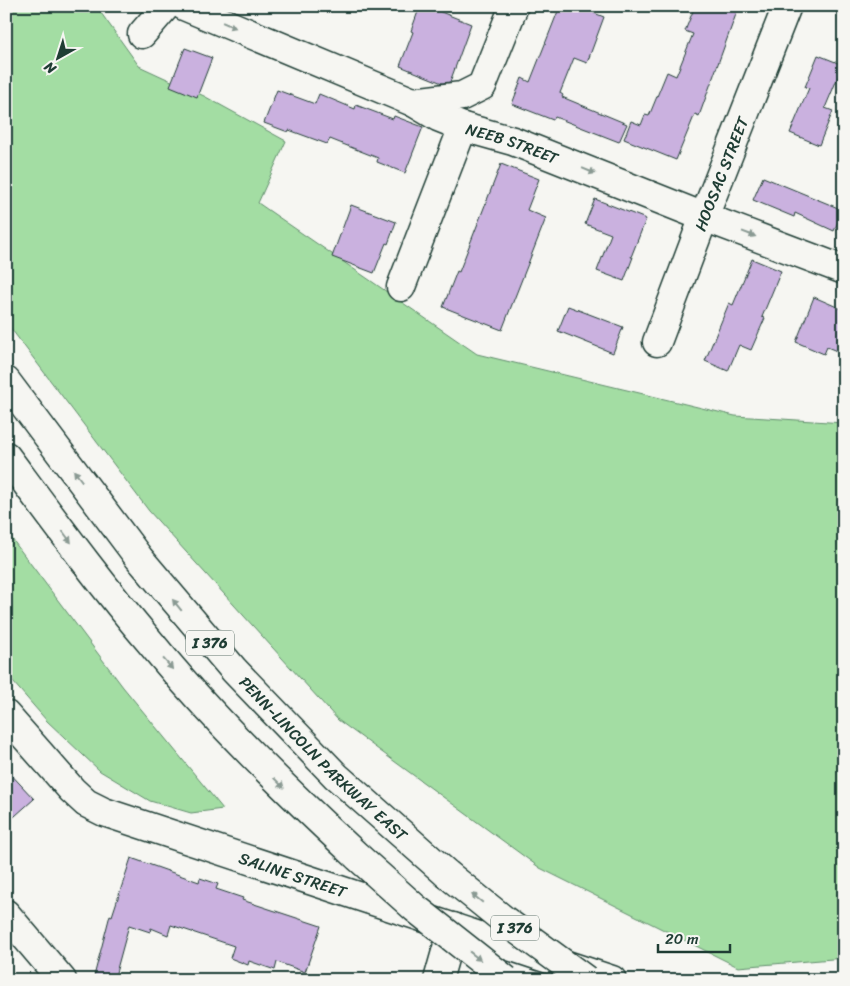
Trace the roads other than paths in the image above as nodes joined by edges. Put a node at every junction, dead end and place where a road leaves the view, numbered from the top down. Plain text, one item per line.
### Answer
1 (166, 6) edge
2 (184, 6) edge
3 (514, 6) edge
4 (787, 6) edge
5 (142, 34) dead end
6 (413, 102) junction
7 (463, 128) junction
8 (704, 217) junction
9 (844, 270) edge
10 (401, 287) dead end
11 (657, 342) dead end
12 (6, 381) edge
13 (6, 456) edge
14 (6, 715) edge
15 (6, 914) edge
16 (454, 927) junction
17 (62, 980) edge
18 (438, 980) edge
19 (506, 980) edge
20 (586, 980) edge
21 (612, 980) edge

1 - 5 main road
2 -> 6 main road, NEEB STREET
3 - 6 main road
4 - 8 main road, HOOSAC STREET
6 - 7 main road, NEEB STREET
7 -> 8 main road, NEEB STREET
7 - 10 main road
8 -> 9 main road, NEEB STREET
8 - 11 main road, HOOSAC STREET
20 -> 12 main road, PENN-LINCOLN PARKWAY EAST / I 376, bridge
13 -> 19 main road, I 376, bridge
14 - 16 main road, SALINE STREET
15 - 17 main road
16 - 18 main road
16 - 21 main road, SALINE STREET

